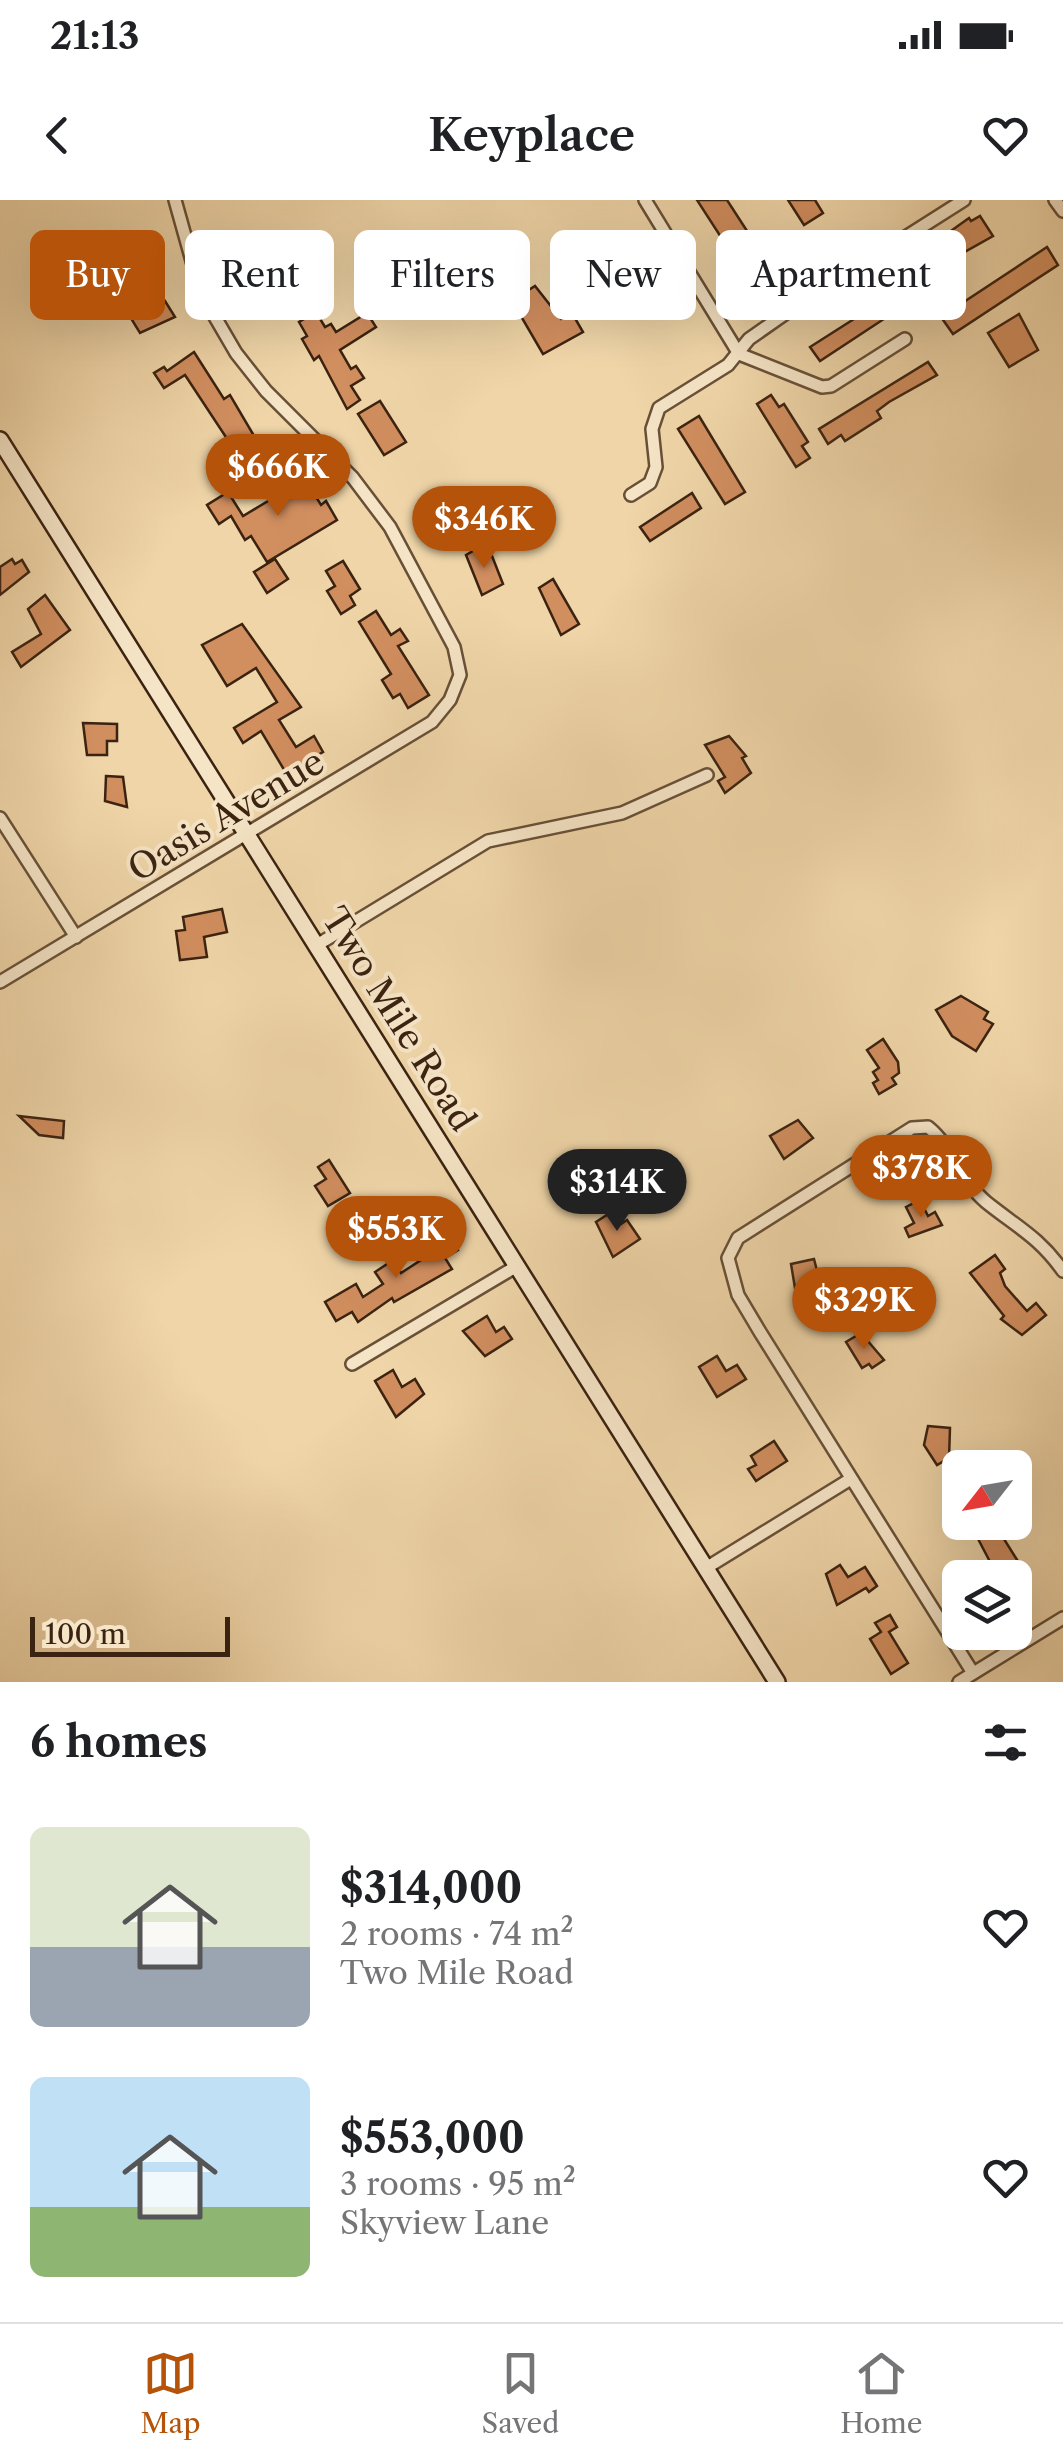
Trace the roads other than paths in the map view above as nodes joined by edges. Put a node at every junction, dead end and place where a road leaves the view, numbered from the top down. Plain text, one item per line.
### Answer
1 (175, 200) edge
2 (645, 200) edge
3 (964, 200) edge
4 (1054, 200) edge
5 (1063, 211) edge
6 (905, 340) dead end
7 (739, 354) junction
8 (0, 440) edge
9 (631, 495) dead end
10 (707, 775) dead end
11 (0, 818) edge
12 (248, 835) junction
13 (76, 937) junction
14 (317, 945) junction
15 (0, 982) edge
16 (517, 1266) junction
17 (1063, 1271) edge
18 (352, 1364) dead end
19 (850, 1480) junction
20 (706, 1568) junction
21 (1063, 1618) edge
22 (974, 1673) junction
23 (777, 1682) edge
24 (959, 1682) edge

1 - 12 street, Oasis Avenue
2 - 7 street
3 - 7 street
4 - 5 street
6 - 7 street
7 - 9 street
8 - 12 main road, Two Mile Road
10 - 14 street
11 - 13 street
12 - 13 street, Oasis Avenue
12 - 14 main road, Two Mile Road
13 - 15 street, Oasis Avenue
14 - 16 main road, Two Mile Road
16 - 18 street
16 - 20 main road, Two Mile Road
17 - 19 street
19 - 20 street
19 - 22 street
20 - 23 main road, Two Mile Road
21 - 22 street
22 - 24 street

